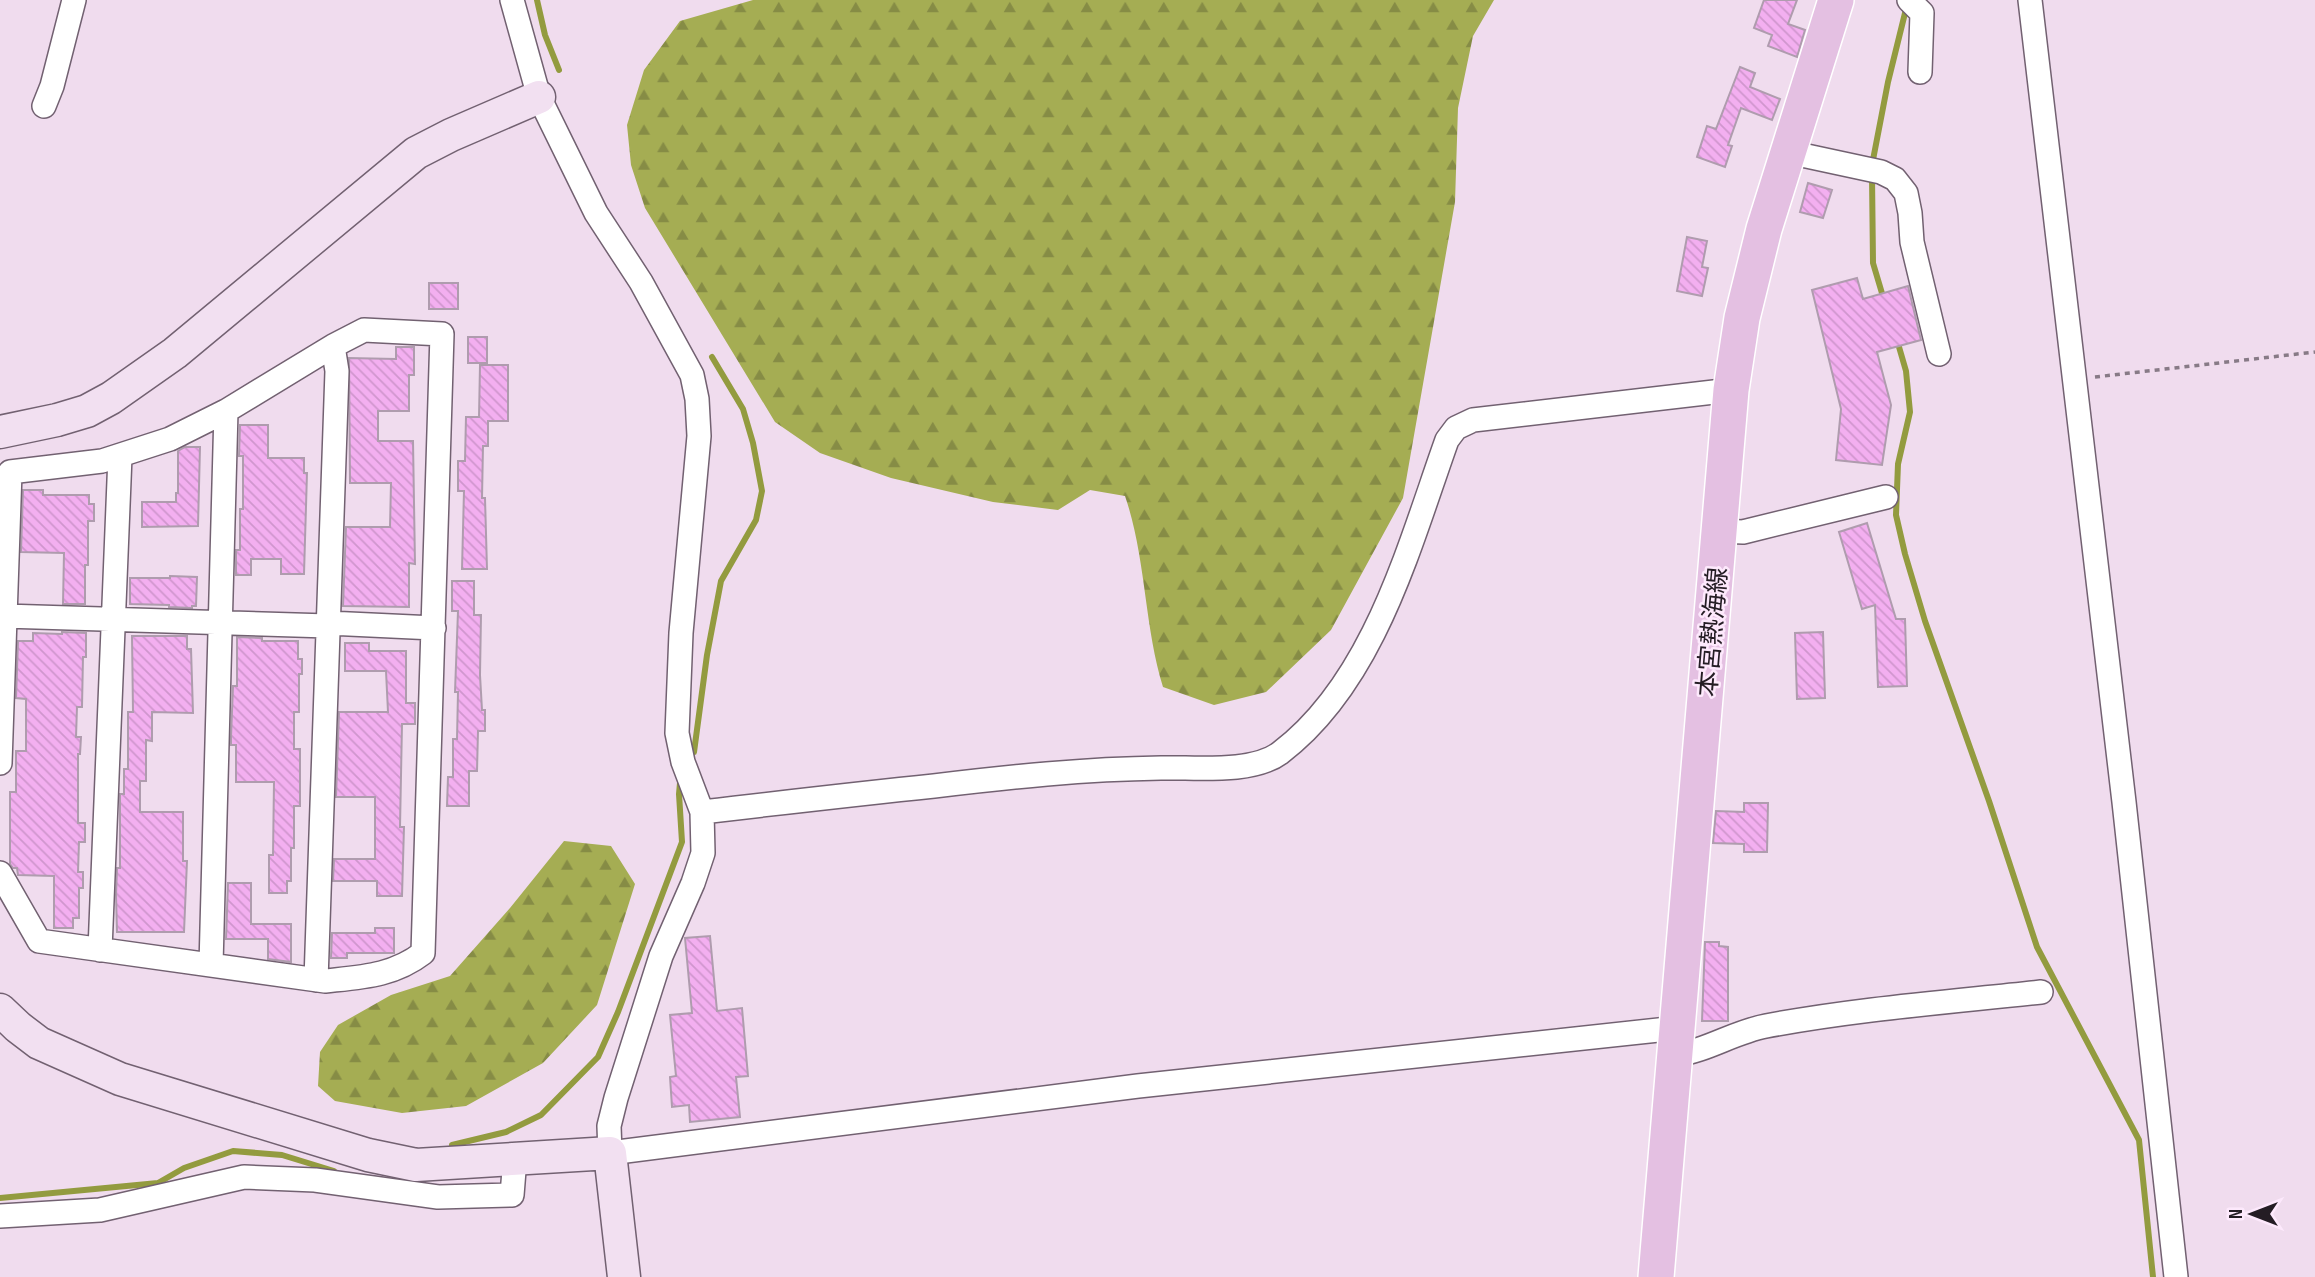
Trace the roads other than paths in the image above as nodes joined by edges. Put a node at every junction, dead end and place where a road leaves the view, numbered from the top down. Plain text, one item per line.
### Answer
1 (74, 0) edge
2 (512, 0) edge
3 (1836, 0) edge
4 (2030, 0) edge
5 (1912, 1) edge
6 (1920, 72) dead end
7 (539, 97) junction
8 (44, 106) dead end
9 (1788, 152) junction
10 (333, 346) junction
11 (1939, 354) dead end
12 (1731, 390) junction
13 (226, 411) junction
14 (0, 432) edge
15 (120, 456) junction
16 (1886, 497) dead end
17 (1720, 531) junction
18 (3, 612) edge
19 (114, 620) junction
20 (220, 623) junction
21 (328, 624) junction
22 (434, 628) junction
23 (0, 717) edge
24 (0, 762) edge
25 (702, 812) junction
26 (0, 873) edge
27 (100, 950) junction
28 (211, 965) junction
29 (316, 979) junction
30 (2041, 992) dead end
31 (0, 1010) edge
32 (1676, 1041) junction
33 (610, 1153) junction
34 (516, 1158) junction
35 (0, 1216) edge
36 (624, 1277) edge
37 (1656, 1277) edge
38 (2176, 1277) edge

1 - 8 street
2 - 7 street
3 - 9 main road, 本宮熱海線
4 - 38 street
5 - 6 street
7 - 14 street
7 - 25 street
9 - 11 street
9 - 12 main road, 本宮熱海線
10 - 13 street
10 - 21 street
10 - 22 street
12 - 17 main road, 本宮熱海線
12 - 25 street
13 - 15 street
13 - 20 street
15 - 18 street
15 - 19 street
16 - 17 street
17 - 32 main road, 本宮熱海線
18 - 19 street
18 - 23 street
19 - 20 street
19 - 27 street
20 - 21 street
20 - 28 street
21 - 22 street
21 - 29 street
22 - 29 street
23 - 24 street
25 - 33 street
26 - 27 street
27 - 28 street
28 - 29 street
30 - 32 street
31 - 34 street
32 - 33 street
32 - 37 main road, 本宮熱海線
33 - 34 street
33 - 36 street
34 - 35 street

